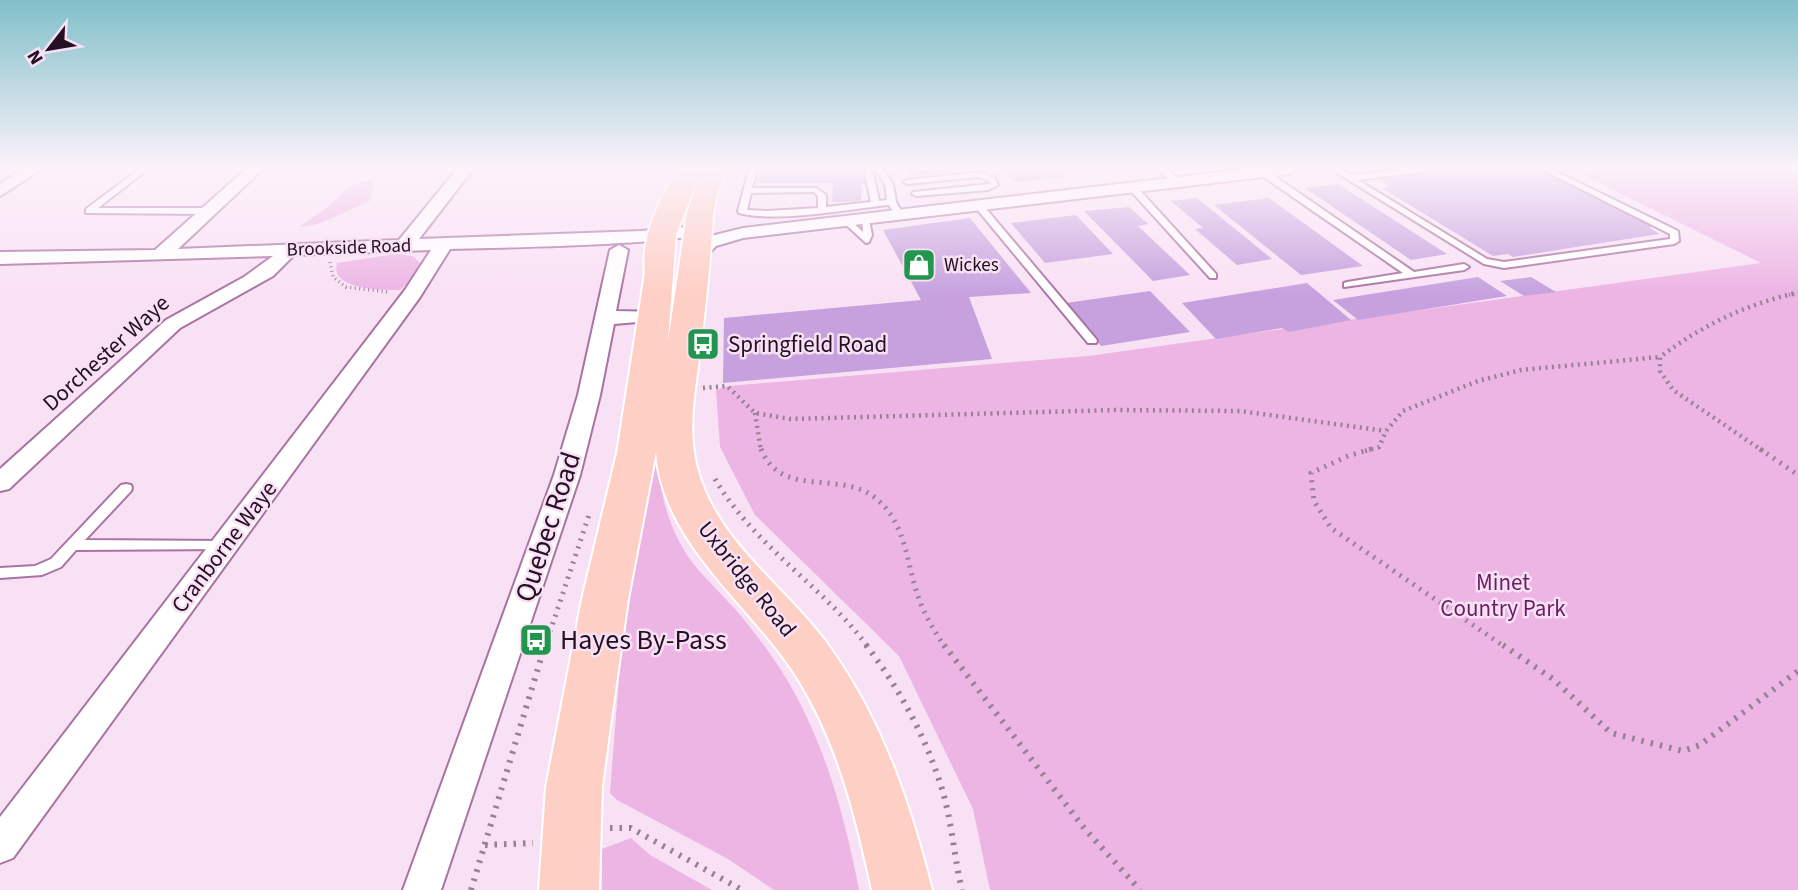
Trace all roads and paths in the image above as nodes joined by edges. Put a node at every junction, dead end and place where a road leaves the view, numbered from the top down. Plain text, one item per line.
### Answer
1 (91, 211) edge
2 (209, 211) joint
3 (432, 211) edge
4 (670, 211) edge
5 (695, 211) edge
6 (743, 211) edge
7 (819, 211) edge
8 (892, 211) edge
9 (983, 211) edge
10 (1153, 211) edge
11 (1318, 211) edge
12 (1403, 211) edge
13 (1629, 211) edge
14 (801, 219) junction
15 (743, 233) junction
16 (444, 244) junction
17 (405, 245) junction
18 (335, 248) junction
19 (289, 250) junction
20 (619, 250) dead end
21 (160, 255) junction
22 (22, 257) junction
23 (0, 258) edge
24 (1464, 267) dead end
25 (663, 272) junction
26 (0, 273) edge
27 (1412, 275) junction
28 (1213, 276) dead end
29 (1346, 285) dead end
30 (413, 293) junction
31 (1798, 293) edge
32 (1091, 341) dead end
33 (1660, 357) junction
34 (697, 389) dead end
35 (755, 413) junction
36 (1386, 431) junction
37 (709, 468) dead end
38 (1798, 475) edge
39 (0, 483) edge
40 (126, 488) dead end
41 (590, 508) dead end
42 (74, 544) junction
43 (226, 546) junction
44 (0, 573) edge
45 (1798, 671) edge
46 (598, 829) dead end
47 (536, 842) dead end
48 (485, 845) junction
49 (0, 846) edge
50 (422, 890) edge
51 (471, 890) edge
52 (569, 890) edge
53 (742, 890) edge
54 (902, 890) edge
55 (962, 890) edge
56 (1140, 890) edge

1 - 2 lane
2 - 21 street
3 - 17 street
4 - 25 main road, Uxbridge Road
5 - 25 main road, Uxbridge Road
6 - 14 lane
7 - 14 lane
8 - 14 street
9 - 32 lane
10 - 28 lane
11 - 27 lane
12 - 13 lane
14 - 15 street
15 - 25 street
15 - 25 street
16 - 17 street, Brookside Road
16 - 25 street, Brookside Road
16 - 30 street, Cranborne Waye
17 - 18 street, Brookside Road
18 - 19 street, Brookside Road
18 - 30 path
19 - 21 street, Brookside Road
19 - 39 street, Dorchester Waye
20 - 25 street, Quebec Road
21 - 22 street, Brookside Road
22 - 23 street, Brookside Road
22 - 26 street
24 - 27 lane
25 - 50 street, Quebec Road
25 - 52 main road, Uxbridge Road
25 - 54 main road, Uxbridge Road
27 - 29 lane
30 - 43 street, Cranborne Waye
31 - 33 path
33 - 36 path
33 - 38 path
34 - 35 path
35 - 36 path
35 - 56 path
36 - 45 path
37 - 55 path, Uxbridge Road
40 - 42 lane
41 - 48 path
42 - 43 lane
42 - 44 lane
43 - 49 street, Cranborne Waye
46 - 53 path
47 - 48 path
48 - 51 path

